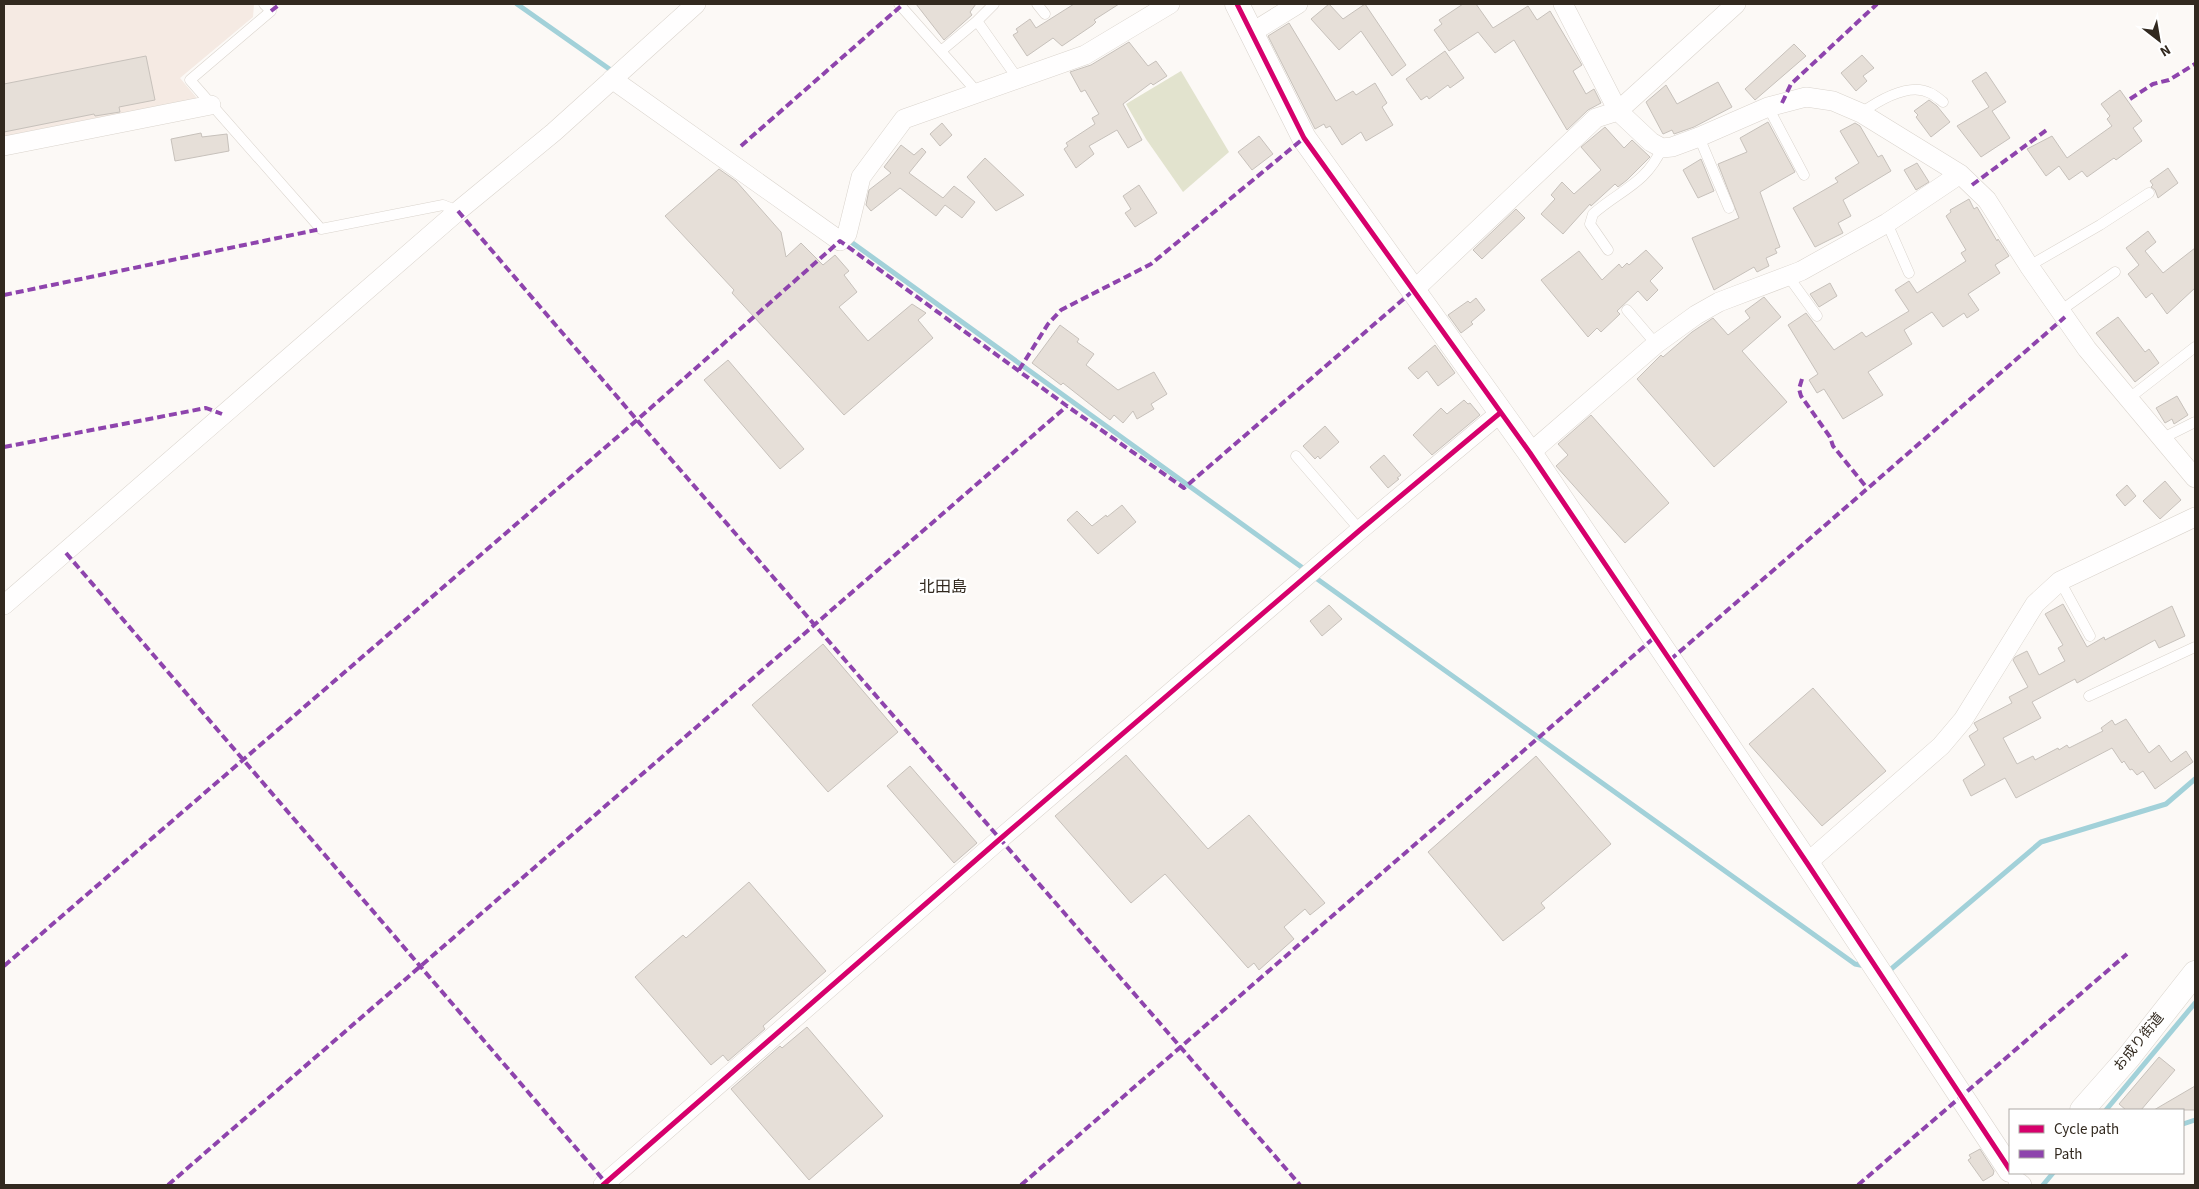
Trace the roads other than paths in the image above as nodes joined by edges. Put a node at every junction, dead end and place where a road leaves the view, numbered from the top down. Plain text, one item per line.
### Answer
1 (264, 4) edge
2 (696, 4) edge
3 (900, 4) edge
4 (994, 4) edge
5 (1037, 4) edge
6 (1170, 4) edge
7 (1236, 4) edge
8 (1298, 4) edge
9 (1563, 4) edge
10 (1736, 4) edge
11 (1045, 14) dead end
12 (977, 22) junction
13 (1251, 33) junction
14 (941, 51) junction
15 (612, 79) junction
16 (1018, 79) junction
17 (978, 93) junction
18 (1943, 102) dead end
19 (211, 105) junction
20 (1768, 107) junction
21 (1618, 111) junction
22 (1861, 113) junction
23 (1699, 137) junction
24 (4, 146) edge
25 (1662, 148) junction
26 (1960, 174) junction
27 (1804, 175) dead end
28 (2149, 193) dead end
29 (1729, 208) dead end
30 (458, 211) junction
31 (1887, 222) junction
32 (1608, 250) dead end
33 (2029, 266) junction
34 (2115, 272) dead end
35 (1909, 273) dead end
36 (1788, 276) junction
37 (1414, 290) junction
38 (1627, 310) dead end
39 (2060, 311) junction
40 (1817, 316) dead end
41 (1656, 344) junction
42 (2195, 347) edge
43 (2128, 399) junction
44 (1500, 413) junction
45 (2195, 422) edge
46 (2161, 438) junction
47 (1530, 453) junction
48 (1296, 456) dead end
49 (2195, 478) edge
50 (2195, 517) edge
51 (1360, 530) junction
52 (2060, 581) junction
53 (4, 605) edge
54 (2090, 636) dead end
55 (2195, 647) edge
56 (2089, 696) dead end
57 (1808, 863) junction
58 (2195, 973) edge
59 (2083, 1109) edge
60 (2009, 1164) edge
61 (606, 1184) edge

1 - 19 lane
2 - 15 street
3 - 14 lane
4 - 12 lane
5 - 11 lane
6 - 16 street
7 - 13 street
8 - 13 street
9 - 21 street
10 - 21 street
12 - 14 lane
12 - 16 lane
13 - 37 street
14 - 17 lane
15 - 17 street
15 - 30 street
16 - 17 street
18 - 22 lane
19 - 24 street
19 - 30 lane
20 - 22 street
20 - 23 street
20 - 27 lane
21 - 25 street
21 - 37 street
22 - 26 street
23 - 25 street
23 - 29 lane
25 - 32 lane
26 - 31 street
26 - 33 street
28 - 33 lane
30 - 53 street
31 - 35 lane
31 - 36 street
33 - 39 street
34 - 39 lane
36 - 40 lane
36 - 41 street
37 - 44 street
38 - 41 lane
39 - 43 street
41 - 47 street
42 - 43 lane
43 - 46 street
44 - 47 street
44 - 51 street
45 - 46 lane
46 - 49 street
47 - 57 street
48 - 51 lane
50 - 52 street
51 - 61 street
52 - 54 lane
52 - 57 street
55 - 56 lane
57 - 60 street
58 - 59 street, お成り街道

